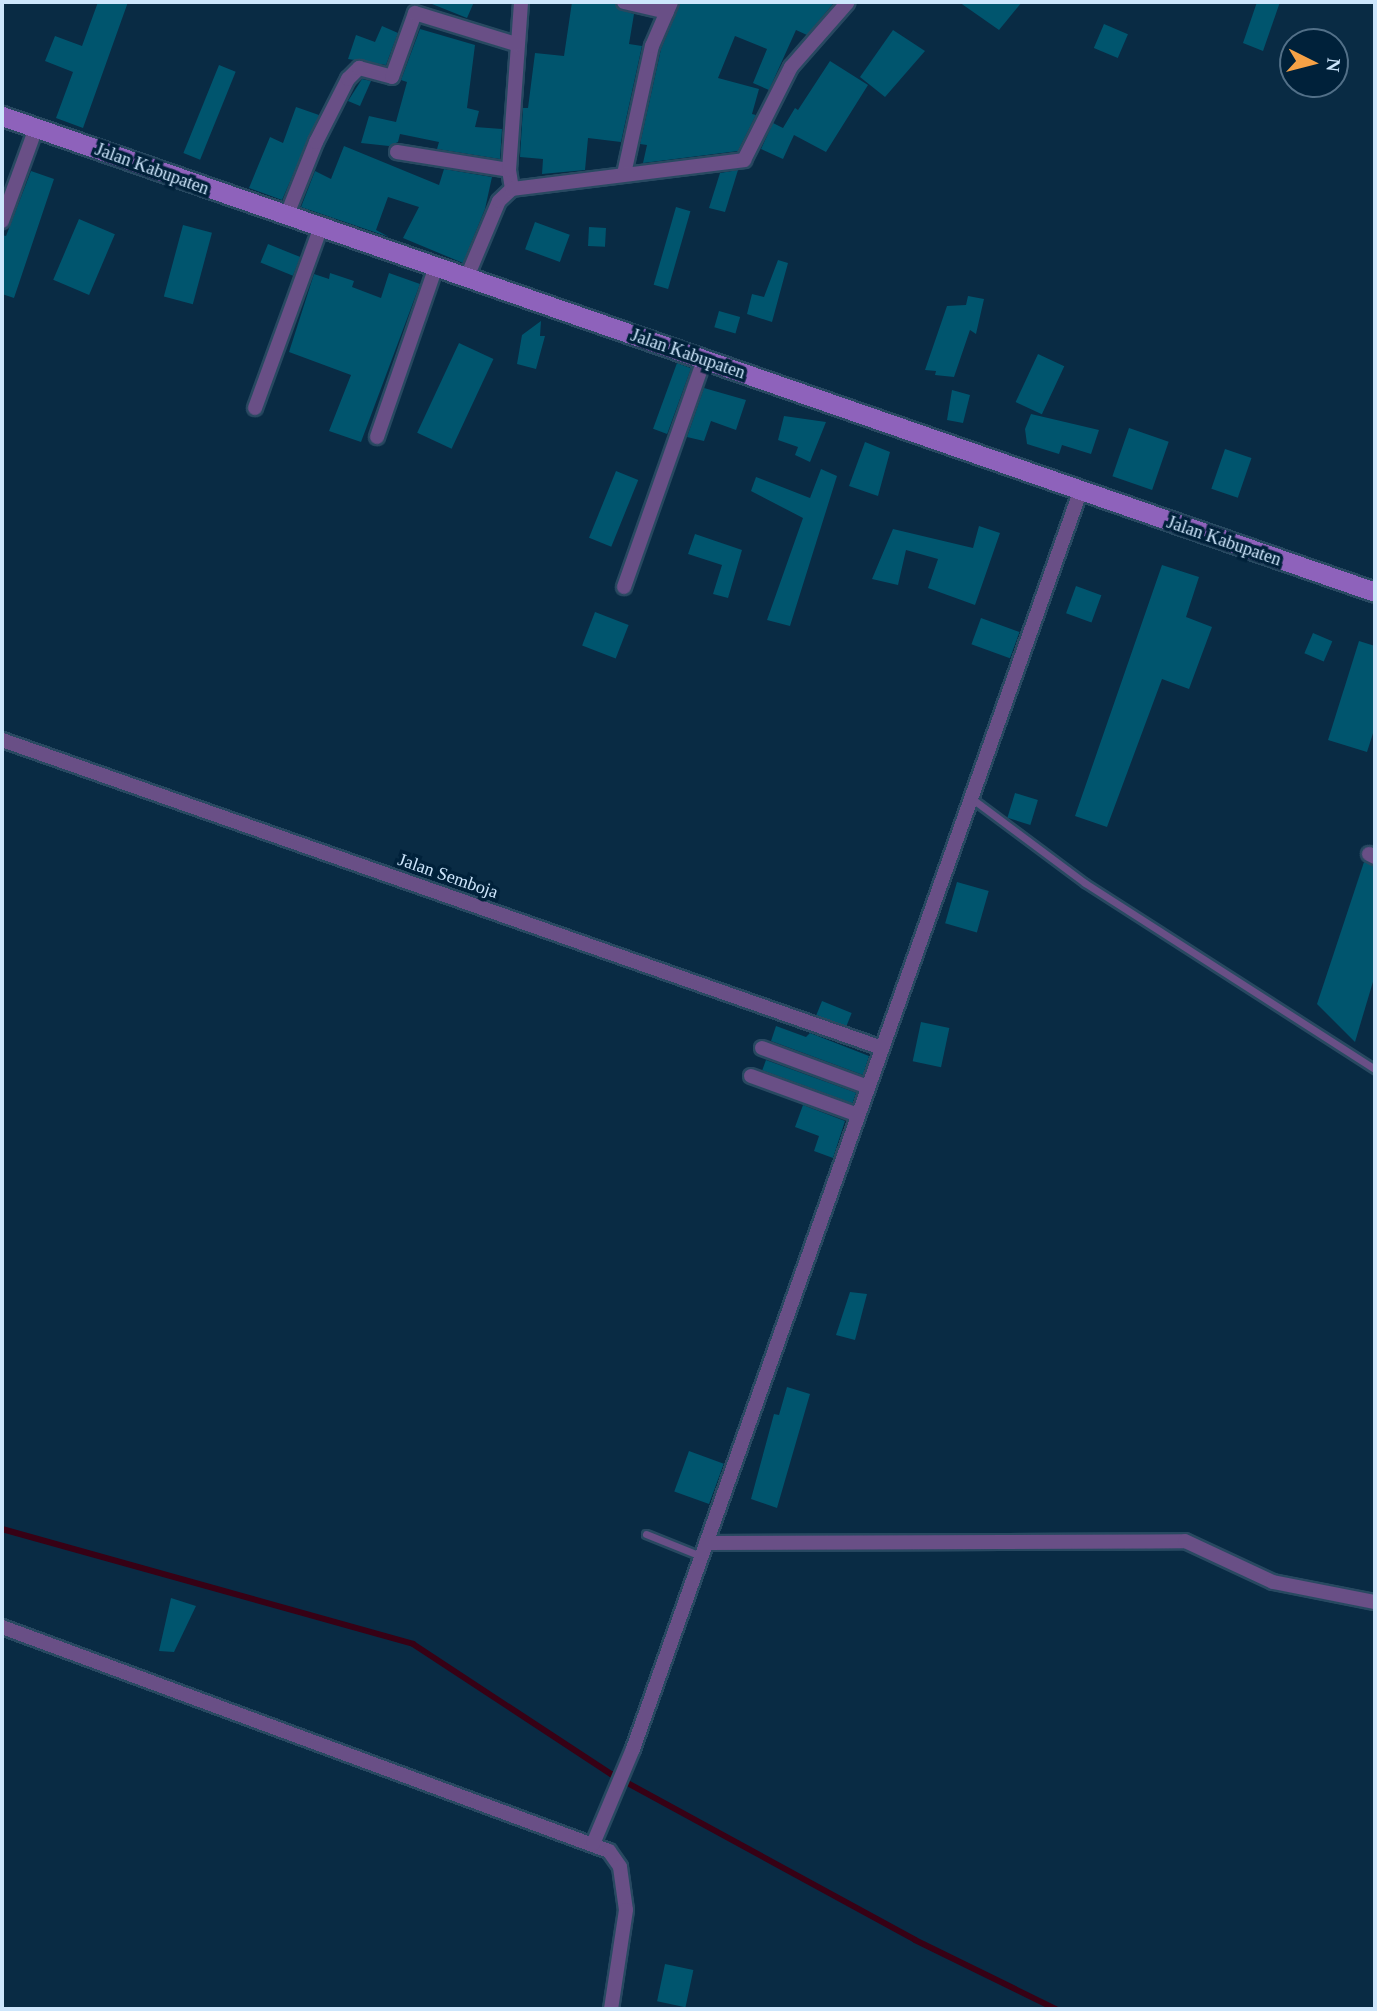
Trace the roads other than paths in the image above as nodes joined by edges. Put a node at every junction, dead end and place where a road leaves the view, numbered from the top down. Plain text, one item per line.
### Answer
1 (521, 2) edge
2 (624, 2) edge
3 (848, 2) edge
4 (669, 7) edge
5 (516, 44) junction
6 (2, 116) edge
7 (36, 128) junction
8 (397, 152) dead end
9 (509, 170) junction
10 (624, 174) junction
11 (512, 189) junction
12 (286, 217) junction
13 (2, 221) edge
14 (320, 229) junction
15 (436, 267) junction
16 (467, 277) junction
17 (704, 360) junction
18 (255, 408) dead end
19 (377, 437) dead end
20 (1080, 492) junction
21 (624, 587) dead end
22 (1375, 592) edge
23 (2, 740) edge
24 (971, 797) junction
25 (762, 1048) dead end
26 (882, 1048) junction
27 (1375, 1069) edge
28 (751, 1076) dead end
29 (868, 1087) junction
30 (858, 1115) junction
31 (646, 1534) dead end
32 (704, 1550) junction
33 (1375, 1601) edge
34 (2, 1627) edge
35 (593, 1844) junction
36 (611, 2009) edge

1 - 5 street
2 - 4 street
3 - 10 street
4 - 10 street
5 - 9 street
5 - 12 street
6 - 7 main road, Jalan Kabupaten
7 - 12 main road, Jalan Kabupaten
7 - 13 street
8 - 9 street
9 - 11 street
10 - 11 street
11 - 16 street
12 - 14 main road, Jalan Kabupaten
14 - 15 main road, Jalan Kabupaten
14 - 18 street
15 - 16 main road, Jalan Kabupaten
15 - 19 street
16 - 17 main road, Jalan Kabupaten
17 - 20 main road, Jalan Kabupaten
17 - 21 street
20 - 22 main road, Jalan Kabupaten
20 - 24 street
23 - 26 street, Jalan Semboja
24 - 26 street
24 - 27 lane
25 - 29 street
26 - 29 street
28 - 30 street
29 - 30 street
30 - 32 street
31 - 32 lane
32 - 33 street
32 - 35 street
34 - 35 street
35 - 36 street

